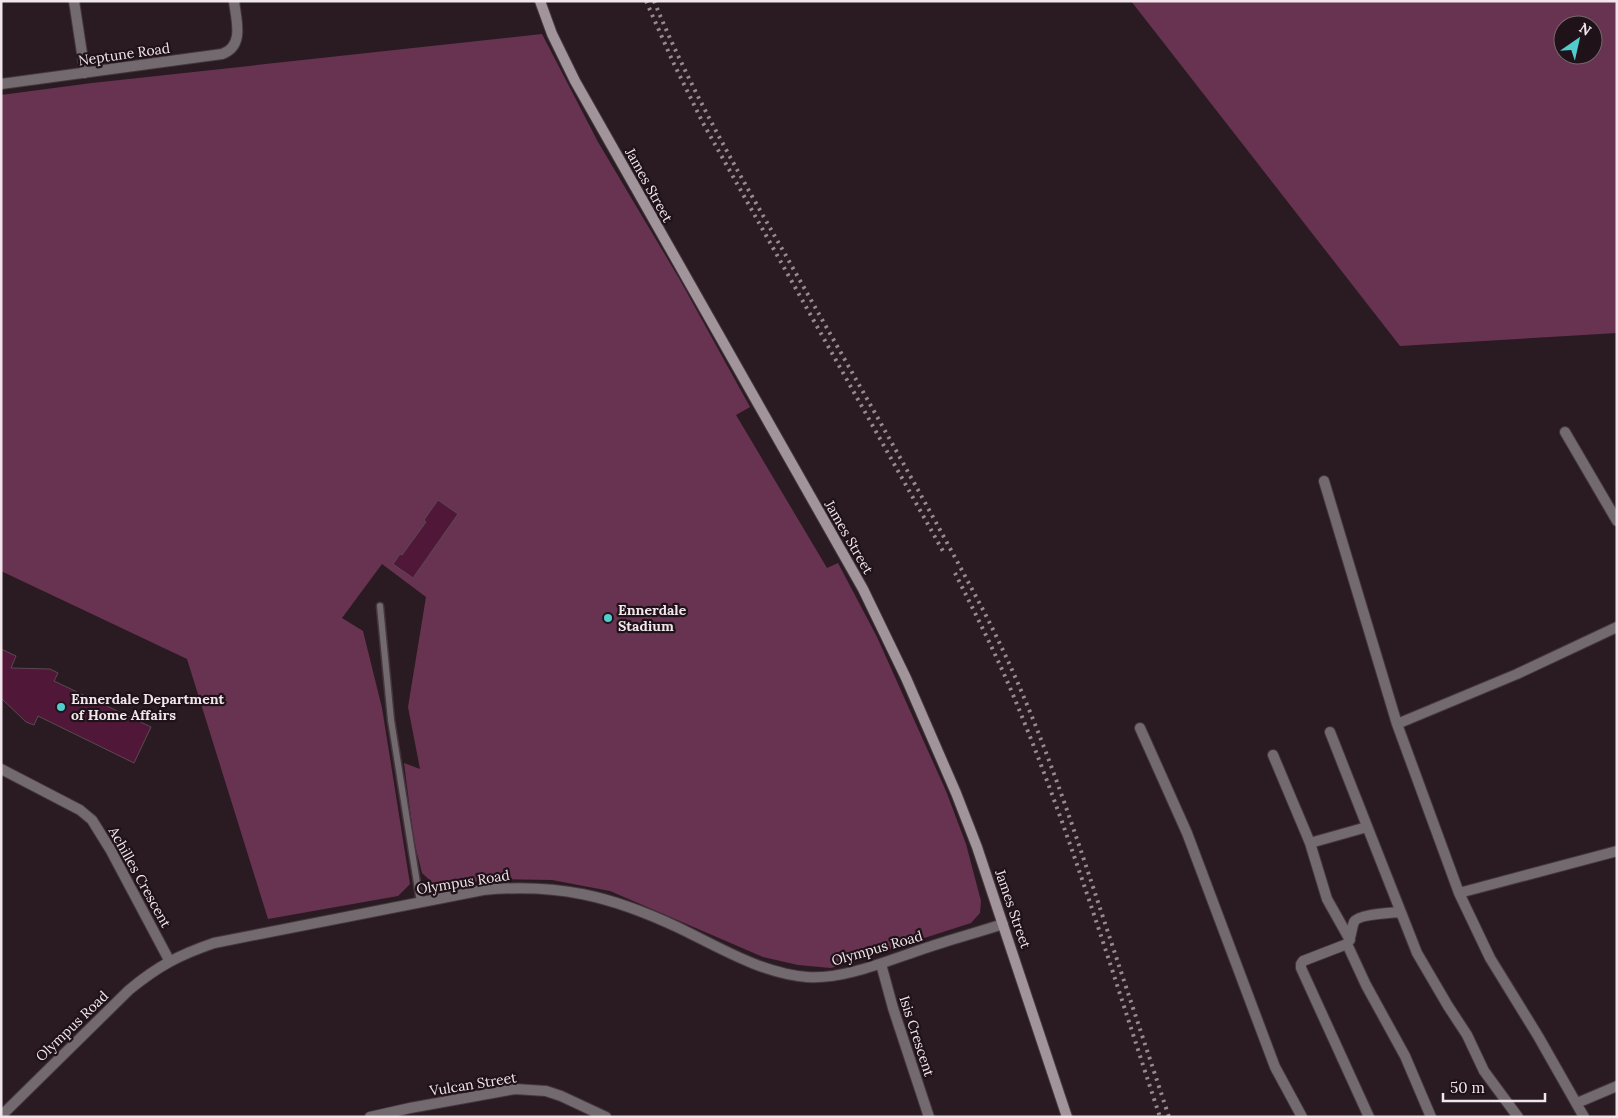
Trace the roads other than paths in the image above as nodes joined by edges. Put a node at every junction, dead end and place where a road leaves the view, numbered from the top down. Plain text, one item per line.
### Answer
1 (74, 1) edge
2 (234, 1) edge
3 (540, 1) edge
4 (85, 73) junction
5 (1, 84) edge
6 (1565, 432) dead end
7 (1324, 481) dead end
8 (1617, 521) edge
9 (380, 606) dead end
10 (1617, 627) edge
11 (1397, 724) junction
12 (1140, 728) dead end
13 (1330, 732) dead end
14 (1273, 756) dead end
15 (1, 769) edge
16 (1367, 827) junction
17 (1310, 844) junction
18 (1617, 851) edge
19 (1459, 893) junction
20 (420, 902) junction
21 (1400, 912) junction
22 (1003, 924) junction
23 (1349, 942) junction
24 (169, 960) junction
25 (881, 964) junction
26 (1617, 1086) edge
27 (1577, 1103) junction
28 (1, 1116) edge
29 (370, 1117) edge
30 (606, 1117) edge
31 (929, 1117) edge
32 (1067, 1117) edge
33 (1302, 1117) edge
34 (1369, 1117) edge
35 (1431, 1117) edge
36 (1518, 1117) edge
37 (1584, 1117) edge

1 - 4 street
2 - 4 street, Neptune Road
3 - 22 street, James Street
4 - 5 street, Neptune Road
6 - 8 street
7 - 11 street
9 - 20 lane
10 - 11 street
11 - 19 street
12 - 33 street
13 - 16 street
14 - 17 street
15 - 24 street, Achilles Crescent
16 - 17 street
16 - 21 street
17 - 23 street
18 - 19 street
19 - 27 street
20 - 24 street, Olympus Road
20 - 25 street, Olympus Road
21 - 23 street
21 - 36 street
22 - 25 street, Olympus Road
22 - 32 street, James Street
23 - 34 street
23 - 35 street
24 - 28 street, Olympus Road
25 - 31 street, Isis Crescent
26 - 27 street
27 - 37 street
29 - 30 street, Vulcan Street

